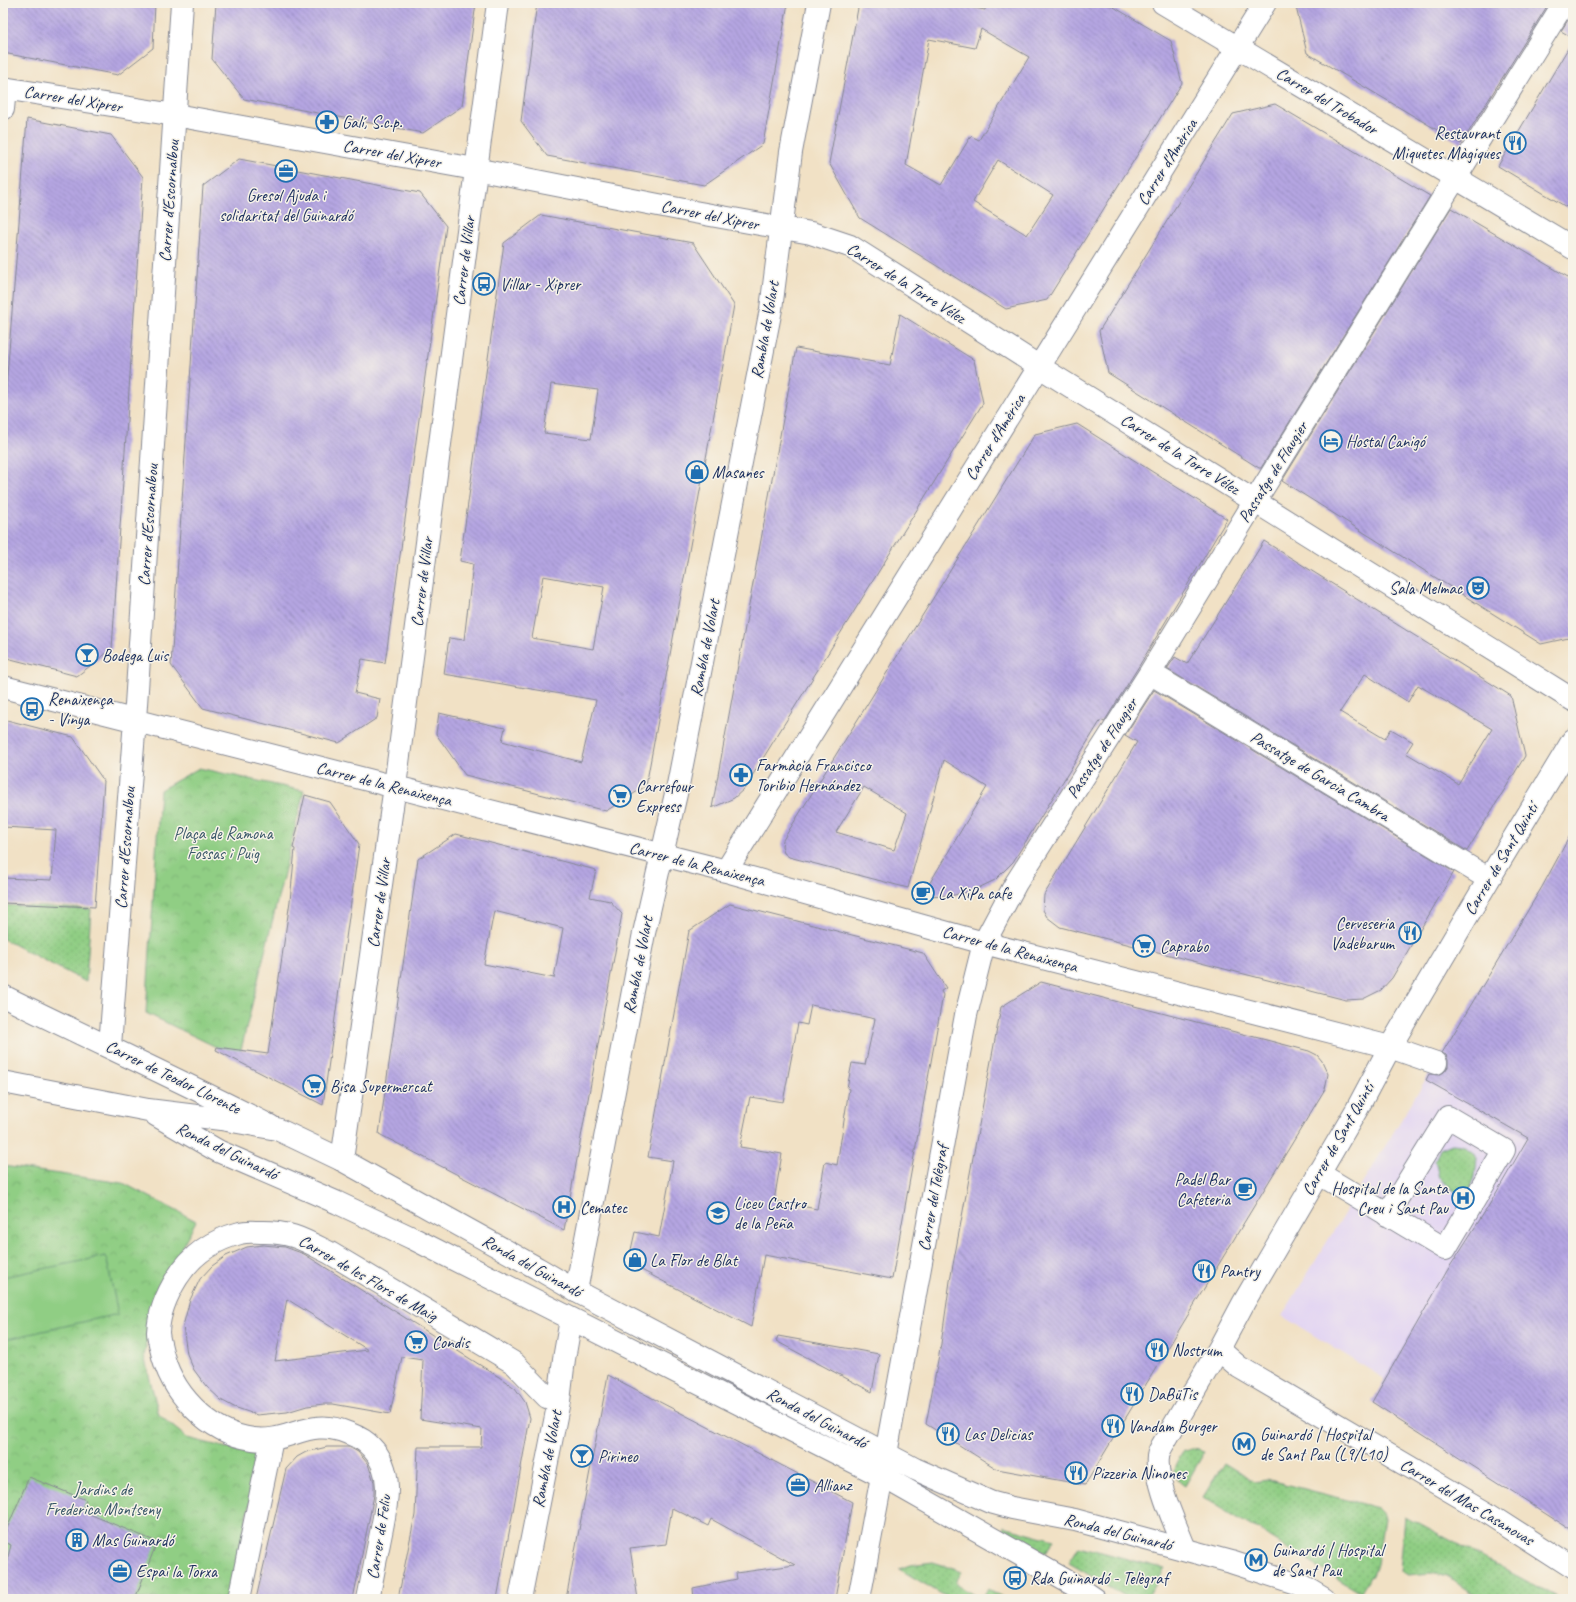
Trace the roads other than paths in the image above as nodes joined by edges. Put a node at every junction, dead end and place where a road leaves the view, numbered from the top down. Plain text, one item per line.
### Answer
1 (182, 3) edge
2 (498, 3) edge
3 (819, 3) edge
4 (1163, 3) edge
5 (1265, 3) edge
6 (1564, 3) edge
7 (1237, 48) junction
8 (4, 95) edge
9 (175, 115) junction
10 (475, 169) junction
11 (1457, 178) junction
12 (780, 228) junction
13 (1573, 248) edge
14 (1039, 366) junction
15 (1255, 501) junction
16 (1150, 672) junction
17 (3, 686) edge
18 (1573, 700) edge
19 (135, 720) junction
20 (1573, 740) edge
21 (396, 786) junction
22 (663, 854) junction
23 (726, 871) junction
24 (1489, 879) junction
25 (984, 943) junction
26 (3, 996) edge
27 (110, 1046) junction
28 (1390, 1048) junction
29 (1436, 1063) dead end
30 (3, 1082) edge
31 (148, 1110) junction
32 (277, 1129) junction
33 (342, 1160) junction
34 (1318, 1173) junction
35 (1387, 1215) junction
36 (224, 1237) joint
37 (576, 1291) junction
38 (571, 1319) junction
39 (1220, 1347) junction
40 (558, 1401) junction
41 (272, 1439) junction
42 (886, 1454) junction
43 (882, 1476) junction
44 (1185, 1549) junction
45 (1573, 1568) edge
46 (239, 1599) edge
47 (368, 1599) edge
48 (520, 1599) edge
49 (859, 1599) edge
50 (1094, 1599) edge
51 (1324, 1599) edge

1 - 9 street, Carrer d'Escornalbou
2 - 10 street, Carrer de Villar
3 - 12 street, Rambla de Volart
4 - 7 street, Carrer del Trobador
5 - 7 street, Carrer d'Amèrica
6 - 11 street, Passatge de Flaugier
7 - 11 street, Carrer del Trobador
7 - 14 street, Carrer d'Amèrica
8 - 9 street, Carrer del Xiprer
9 - 10 street, Carrer del Xiprer
9 - 19 street, Carrer d'Escornalbou
10 - 12 street, Carrer del Xiprer
10 - 21 street, Carrer de Villar
11 - 13 street, Carrer del Trobador
11 - 15 street, Passatge de Flaugier
12 - 14 street, Carrer de la Torre Vélez
12 - 22 street, Rambla de Volart
14 - 15 street, Carrer de la Torre Vélez
14 - 23 street, Carrer d'Amèrica
15 - 16 street, Passatge de Flaugier
15 - 18 street, Carrer de la Torre Vélez
16 - 24 street, Passatge de Garcia Cambra
16 - 25 street, Passatge de Flaugier
17 - 19 street, Carrer de la Renaixença
19 - 21 street, Carrer de la Renaixença
19 - 27 street, Carrer d'Escornalbou
20 - 24 street, Carrer de Sant Quintí
21 - 22 street, Carrer de la Renaixença
21 - 33 street, Carrer de Villar
22 - 23 street, Carrer de la Renaixença
22 - 37 street, Rambla de Volart
23 - 25 street, Carrer de la Renaixença
24 - 28 street, Carrer de Sant Quintí
25 - 28 street, Carrer de la Renaixença
25 - 42 street, Carrer del Telègraf
26 - 27 street, Carrer de Teodor Llorente
27 - 32 street, Carrer de Teodor Llorente
28 - 29 street, Carrer de la Renaixença
28 - 34 street, Carrer de Sant Quintí
30 - 31 street, Ronda del Guinardó
31 - 32 street, Ronda del Guinardó
31 - 38 street, Ronda del Guinardó
32 - 33 street, Carrer de Teodor Llorente
33 - 37 street, Ronda del Guinardó
34 - 35 street
34 - 39 street, Carrer de Sant Quintí
35 - 35 street
36 - 40 street, Carrer de les Flors de Maig
36 - 41 street, Carrer de Feliu
37 - 38 street, Rambla de Volart
37 - 42 street, Ronda del Guinardó
38 - 40 street, Rambla de Volart
38 - 43 street, Ronda del Guinardó
39 - 44 street, Carrer de Sant Quintí
39 - 45 street, Carrer del Mas Casanovas
40 - 48 street, Rambla de Volart
41 - 46 street
41 - 47 street, Carrer de Feliu
42 - 43 street, Carrer del Telègraf
42 - 44 street, Ronda del Guinardó
43 - 49 street
43 - 50 street, Ronda del Guinardó
44 - 51 street, Ronda del Guinardó

